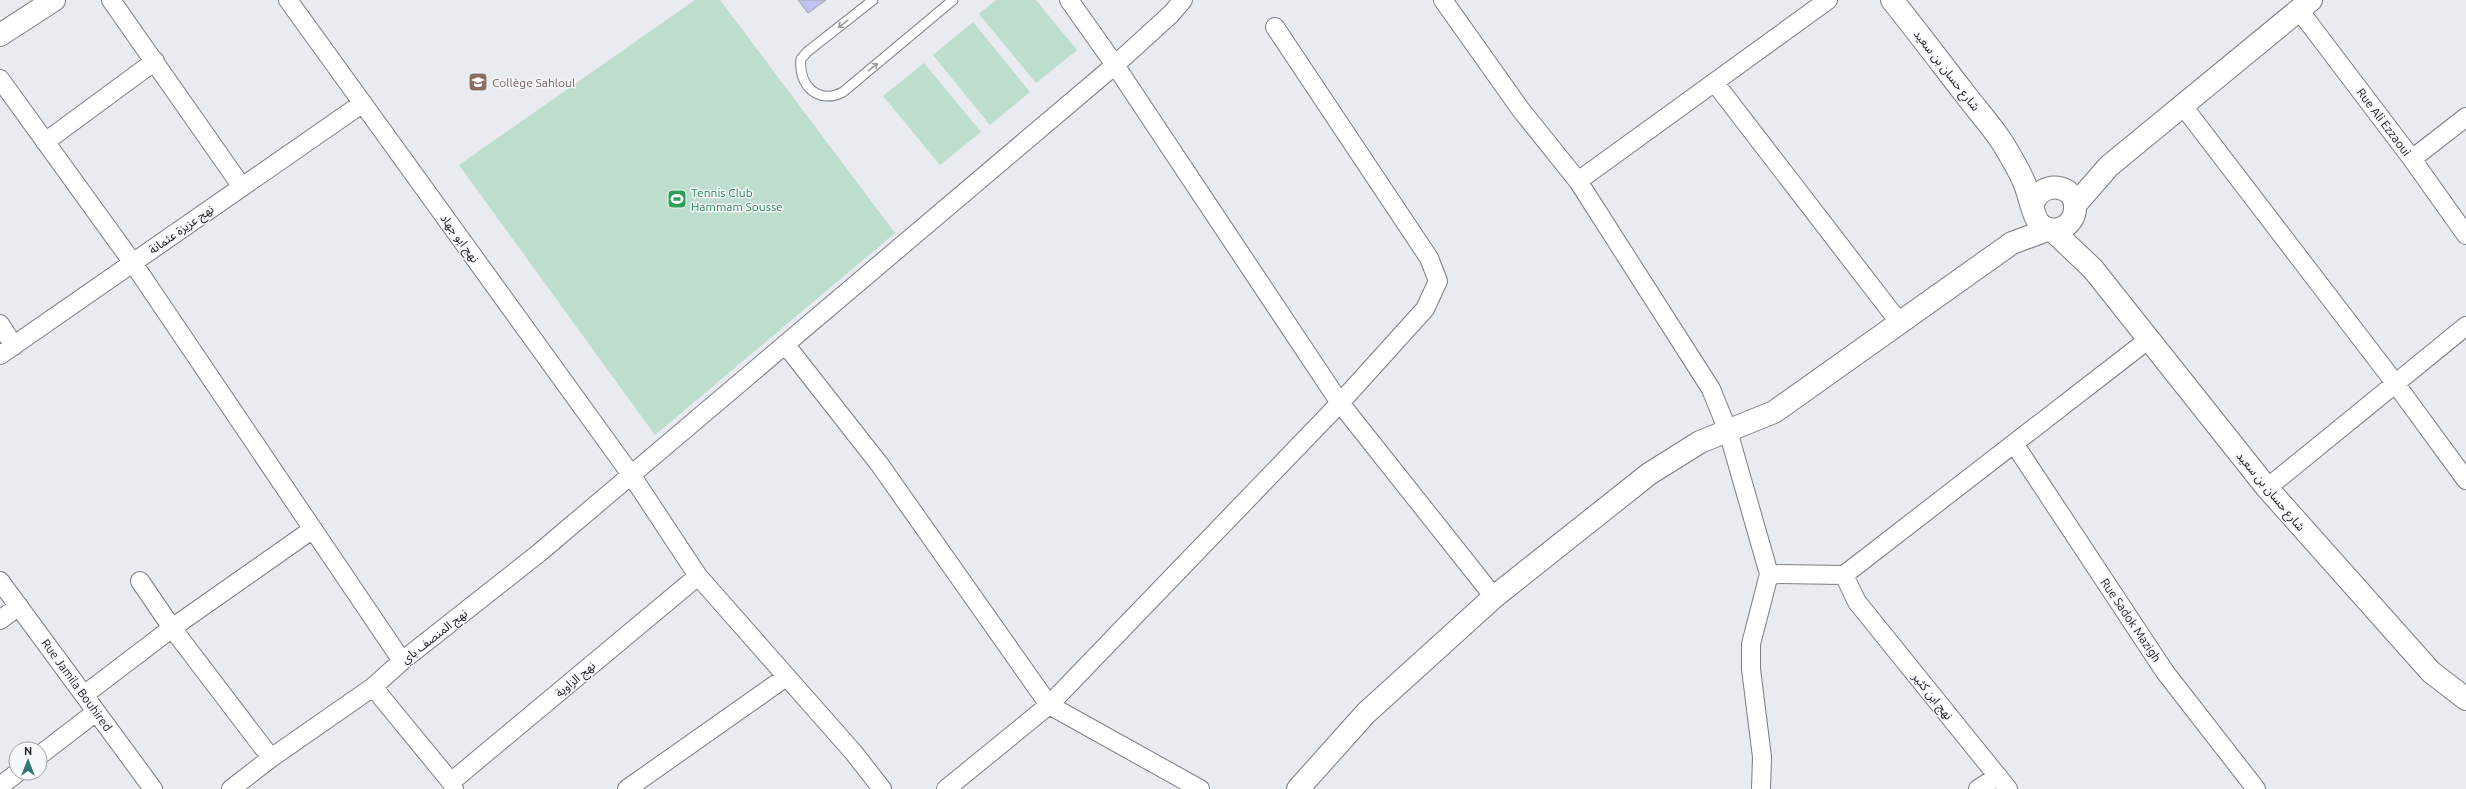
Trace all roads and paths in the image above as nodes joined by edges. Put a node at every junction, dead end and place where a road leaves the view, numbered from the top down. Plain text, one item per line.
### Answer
1 (54, 0) edge
2 (111, 0) edge
3 (288, 0) edge
4 (873, 0) edge
5 (953, 0) edge
6 (1069, 0) edge
7 (1184, 0) edge
8 (1443, 0) edge
9 (1828, 0) edge
10 (1892, 0) edge
11 (2305, 5) edge
12 (1275, 27) dead end
13 (0, 35) edge
14 (154, 61) junction
15 (1115, 64) junction
16 (0, 79) edge
17 (1715, 83) junction
18 (363, 103) junction
19 (2183, 106) junction
20 (2466, 117) edge
21 (2001, 140) junction
22 (45, 142) junction
23 (2412, 159) junction
24 (2109, 166) junction
25 (1578, 181) junction
26 (242, 187) junction
27 (2057, 187) junction
28 (2033, 208) junction
29 (2075, 208) junction
30 (2051, 230) junction
31 (2466, 235) edge
32 (2012, 244) junction
33 (133, 263) junction
34 (2093, 269) junction
35 (1899, 322) junction
36 (0, 324) edge
37 (2466, 326) edge
38 (2149, 339) junction
39 (786, 344) junction
40 (7, 350) edge
41 (2395, 383) junction
42 (1340, 403) junction
43 (1728, 431) junction
44 (2015, 445) junction
45 (632, 476) junction
46 (2466, 480) edge
47 (2267, 488) junction
48 (313, 529) junction
49 (1769, 574) junction
50 (1844, 575) junction
51 (698, 576) junction
52 (0, 581) edge
53 (140, 581) dead end
54 (1494, 597) junction
55 (19, 606) junction
56 (0, 620) edge
57 (172, 628) junction
58 (402, 660) junction
59 (786, 677) junction
60 (373, 687) junction
61 (84, 694) junction
62 (2466, 699) edge
63 (1049, 705) junction
64 (96, 712) junction
65 (48, 749) edge
66 (271, 758) junction
67 (8, 780) edge
68 (2003, 783) edge
69 (452, 785) edge
70 (0, 786) edge
71 (153, 789) edge
72 (231, 789) edge
73 (627, 789) edge
74 (882, 789) edge
75 (946, 789) edge
76 (1200, 789) edge
77 (1298, 789) edge
78 (1761, 789) edge
79 (1978, 789) edge
80 (2256, 789) edge

1 - 13 street
2 - 14 street
3 - 18 street, نهج ابو جهاد
4 -> 5 lane
6 - 15 street
7 - 15 street, نهج المنصف باي
8 - 25 street
9 - 17 street
10 - 21 street, شارع حسان بن سعيد
11 - 19 street
11 - 23 street, Rue Ali Ezzaoui
12 - 42 street
14 - 22 street
14 - 26 street
15 - 39 street, نهج المنصف باي
15 - 42 street
16 - 22 street
17 - 25 street
17 - 35 street
18 - 26 street, نهج عزيزة عثمانة
18 - 45 street, نهج ابو جهاد
19 - 24 street
19 - 41 street
20 - 23 street
21 - 27 street, شارع حسان بن سعيد
21 - 28 street, شارع حسان بن سعيد
22 - 33 street
23 - 31 street, Rue Ali Ezzaoui
24 - 27 street
24 - 29 street
25 - 43 street
26 - 33 street, نهج عزيزة عثمانة
27 - 28 street
27 - 29 street
28 - 30 street
28 - 32 street
29 - 30 street
29 - 34 street, شارع حسان بن سعيد
30 - 32 street
30 - 34 street, شارع حسان بن سعيد
32 - 35 street
33 - 40 street, نهج عزيزة عثمانة
33 - 48 street
34 - 38 street, شارع حسان بن سعيد
35 - 43 street
36 - 40 street
37 - 41 street
38 - 44 street
38 - 47 street, شارع حسان بن سعيد
39 - 45 street, نهج المنصف باي
39 - 63 street
41 - 46 street
41 - 47 street
42 - 54 street
42 - 63 street
43 - 49 street
43 - 54 street
44 - 50 street
44 - 80 street, Rue Sadok Mazigh
45 - 51 street, نهج ابو جهاد
45 - 58 street, نهج المنصف باي
47 - 62 street, شارع حسان بن سعيد
48 - 57 street
48 - 58 street
49 - 50 street
49 - 78 street
50 - 68 street, نهج ابن كثير
51 - 59 street, نهج ابو جهاد
51 - 69 street, نهج الزاوية
52 - 55 street, Rue Jamila Bouhired
53 - 57 street
54 - 77 street
55 - 56 street
55 - 61 street, Rue Jamila Bouhired
57 - 61 street
57 - 66 street
58 - 60 street, نهج المنصف باي
59 - 73 street
59 - 74 street, نهج ابو جهاد
60 - 66 street, نهج المنصف باي
60 - 69 street
61 - 64 street, Rue Jamila Bouhired
63 - 75 street
63 - 76 street
64 - 65 street
64 - 71 street, Rue Jamila Bouhired
66 - 72 street, نهج المنصف باي
67 - 70 street
68 - 79 street

